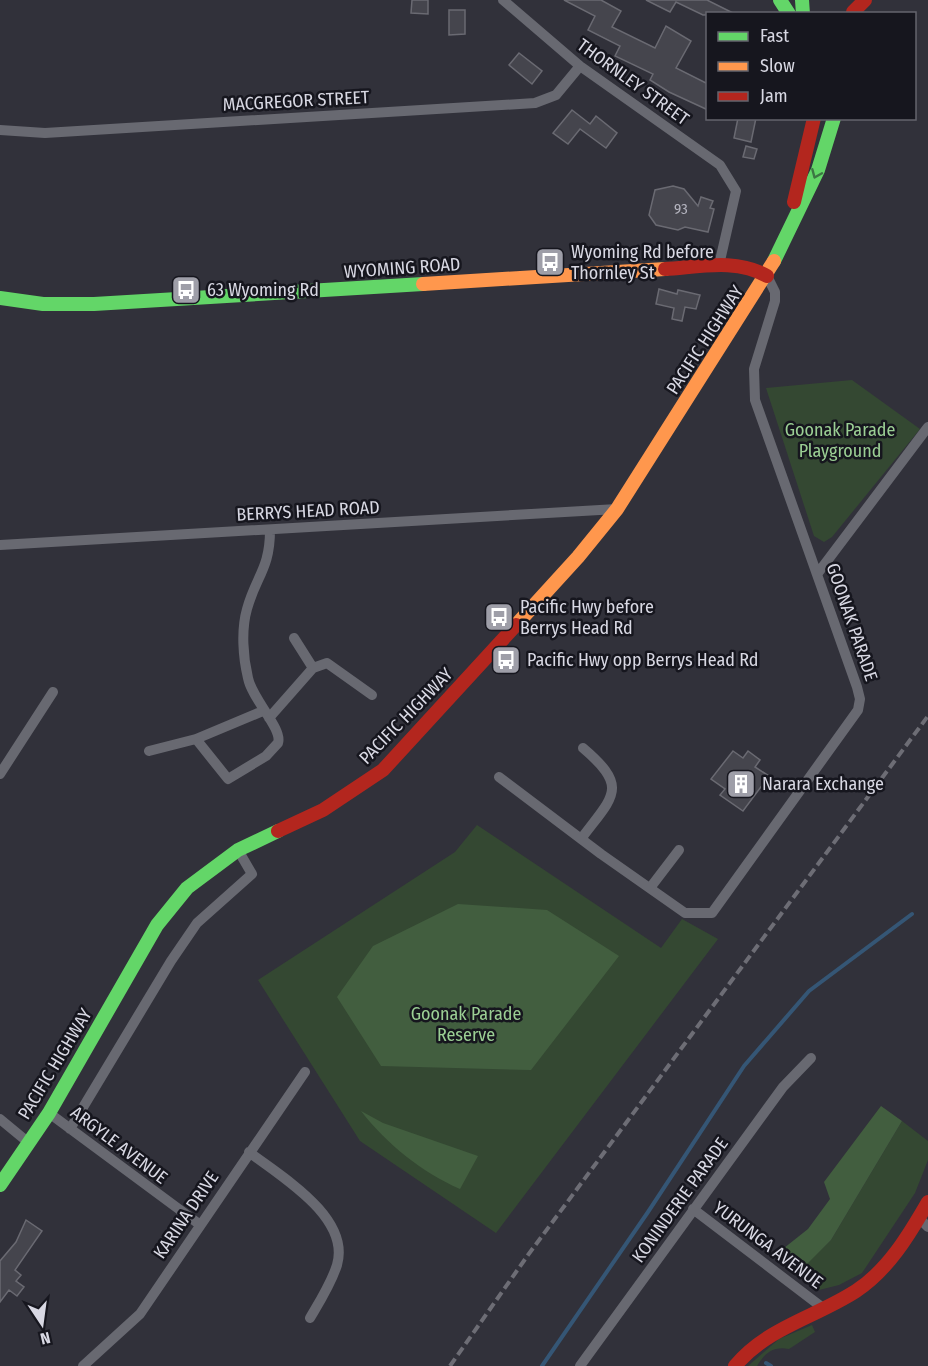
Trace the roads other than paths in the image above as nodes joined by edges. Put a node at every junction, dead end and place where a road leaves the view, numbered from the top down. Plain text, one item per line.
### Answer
1 (503, 0) edge
2 (780, 0) edge
3 (865, 0) edge
4 (799, 7) edge
5 (853, 8) edge
6 (580, 66) junction
7 (833, 120) edge
8 (812, 123) edge
9 (0, 130) edge
10 (779, 251) junction
11 (719, 265) junction
12 (767, 276) junction
13 (0, 298) edge
14 (928, 427) edge
15 (617, 509) junction
16 (270, 530) junction
17 (0, 545) edge
18 (818, 573) junction
19 (294, 638) dead end
20 (313, 668) junction
21 (53, 692) dead end
22 (372, 695) dead end
23 (266, 715) junction
24 (196, 739) junction
25 (583, 748) dead end
26 (149, 751) dead end
27 (0, 774) edge
28 (499, 777) dead end
29 (581, 839) junction
30 (238, 850) junction
31 (679, 850) dead end
32 (650, 888) junction
33 (811, 1059) dead end
34 (305, 1072) dead end
35 (49, 1113) junction
36 (0, 1119) edge
37 (70, 1129) junction
38 (29, 1143) junction
39 (249, 1152) junction
40 (0, 1185) edge
41 (928, 1202) edge
42 (693, 1209) junction
43 (924, 1222) edge
44 (199, 1224) junction
45 (823, 1308) junction
46 (310, 1318) dead end
47 (83, 1366) edge
48 (580, 1366) edge
49 (735, 1366) edge

1 - 6 street, THORNLEY STREET
2 - 4 main road
3 - 5 main road
6 - 9 street, MACGREGOR STREET
6 - 11 street, THORNLEY STREET
7 -> 10 main road, PACIFIC HIGHWAY
8 - 10 main road, PACIFIC HIGHWAY
10 - 12 main road, PACIFIC HIGHWAY
11 - 12 main road, WYOMING ROAD
11 - 13 main road, WYOMING ROAD
12 - 15 main road, PACIFIC HIGHWAY
12 - 18 street, GOONAK PARADE
14 - 18 street
15 - 16 street, BERRYS HEAD ROAD
15 - 30 main road, PACIFIC HIGHWAY
16 - 17 street, BERRYS HEAD ROAD
16 - 23 street
18 - 32 street, GOONAK PARADE
19 - 20 street
20 - 22 street
20 - 23 street
21 - 27 street
23 - 24 street
23 - 24 street
24 - 26 street
25 - 29 street
28 - 29 street, GOONAK PARADE
29 - 32 street, GOONAK PARADE
30 - 35 main road, PACIFIC HIGHWAY
30 - 37 street
31 - 32 street
33 - 42 street, KONINDERIE PARADE
34 - 39 street, KARINA DRIVE
35 - 37 street, ARGYLE AVENUE
35 - 38 main road, PACIFIC HIGHWAY
36 - 38 street
37 - 44 street, ARGYLE AVENUE
38 - 40 main road, PACIFIC HIGHWAY
39 - 44 street, KARINA DRIVE
39 - 46 street
41 - 43 main road
42 - 45 street, YURUNGA AVENUE
42 - 48 street, KONINDERIE PARADE
43 - 45 main road
44 - 47 street, KARINA DRIVE
45 - 49 main road

